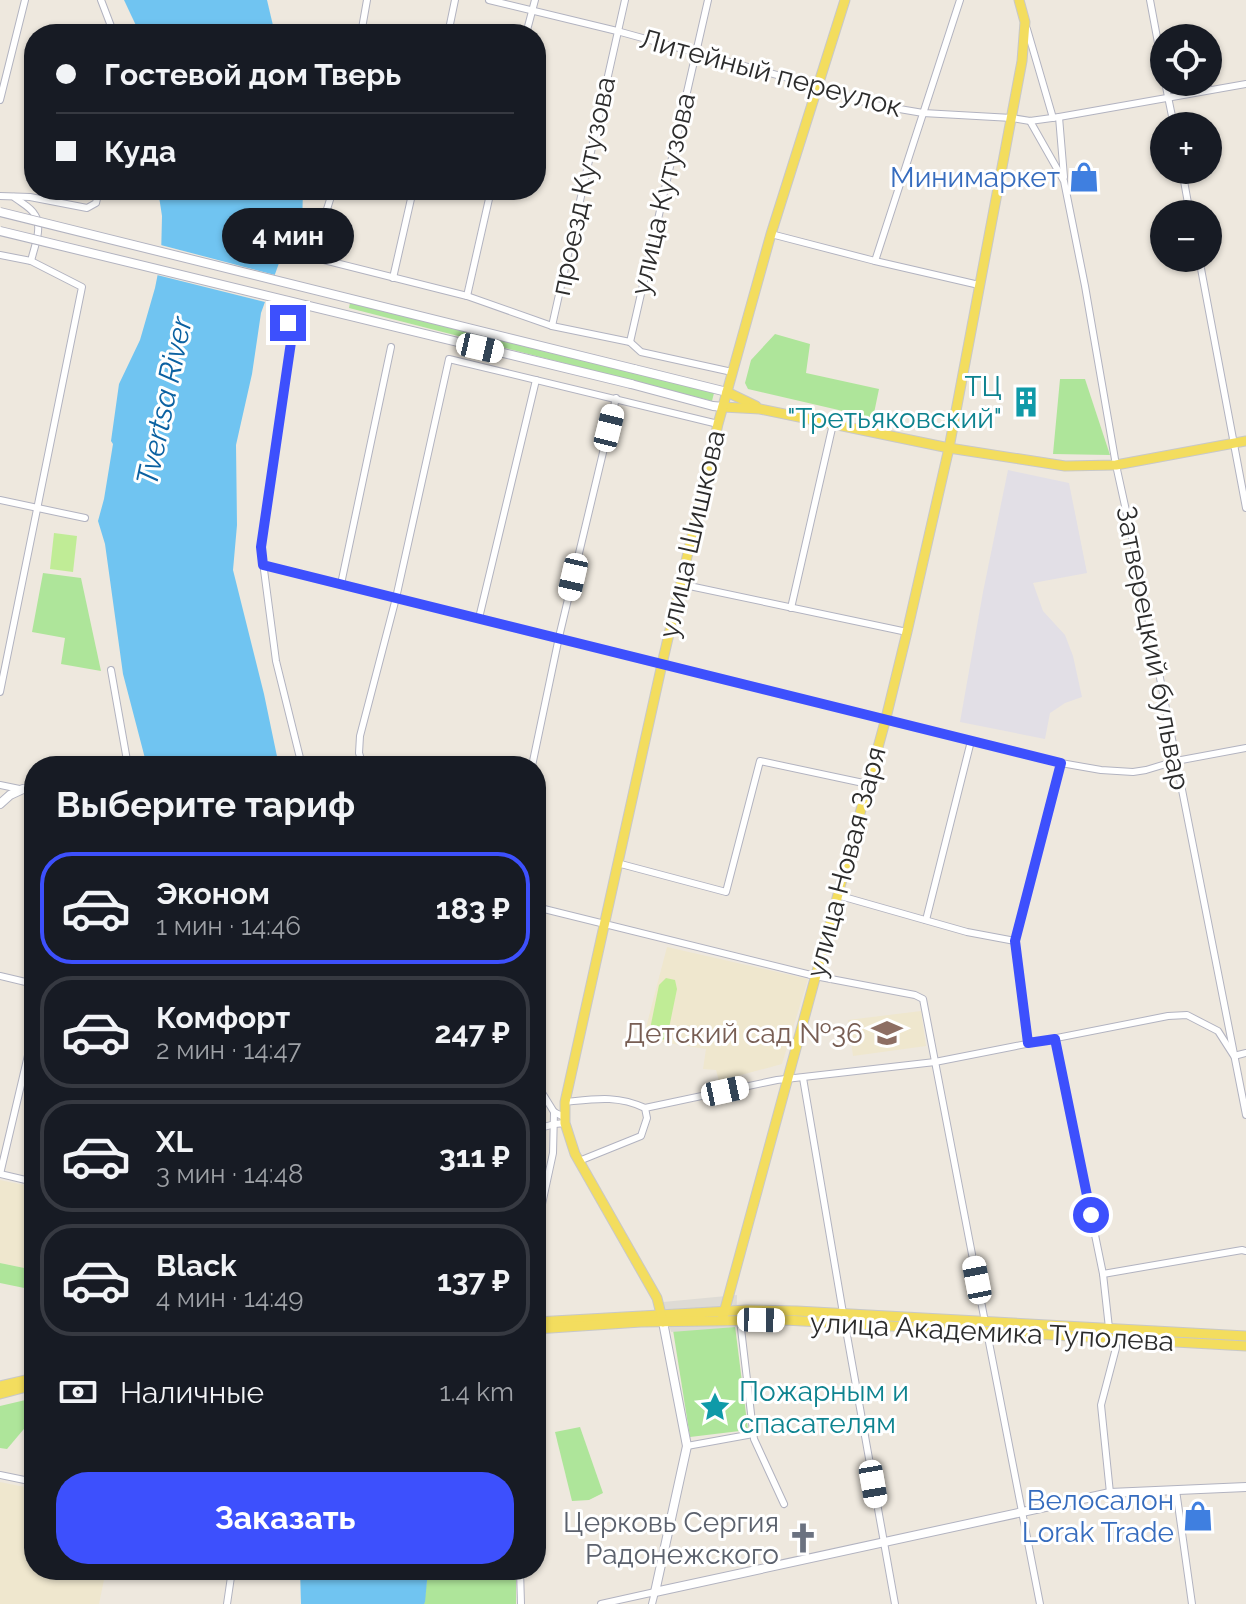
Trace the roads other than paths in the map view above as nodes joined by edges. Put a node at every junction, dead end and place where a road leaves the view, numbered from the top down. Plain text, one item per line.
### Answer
1 (25, 0) edge
2 (101, 0) edge
3 (367, 0) edge
4 (455, 0) edge
5 (489, 0) edge
6 (535, 0) edge
7 (625, 0) edge
8 (708, 0) edge
9 (845, 0) edge
10 (960, 0) edge
11 (1019, 0) edge
12 (1150, 0) edge
13 (532, 11) junction
14 (1025, 22) junction
15 (110, 24) edge
16 (363, 24) edge
17 (450, 24) edge
18 (529, 24) edge
19 (1154, 24) edge
20 (617, 31) junction
21 (695, 53) junction
22 (1246, 84) edge
23 (817, 86) junction
24 (1169, 98) junction
25 (0, 100) edge
26 (1172, 112) edge
27 (923, 113) junction
28 (1012, 118) junction
29 (1056, 118) junction
30 (1030, 121) junction
31 (1064, 181) junction
32 (0, 196) edge
33 (14, 197) junction
34 (24, 197) edge
35 (48, 200) edge
36 (97, 200) edge
37 (330, 200) edge
38 (411, 200) edge
39 (489, 200) edge
40 (0, 212) edge
41 (0, 231) edge
42 (771, 234) junction
43 (0, 255) edge
44 (31, 261) junction
45 (875, 261) junction
46 (1202, 272) edge
47 (393, 278) junction
48 (979, 285) junction
49 (467, 296) junction
50 (288, 323) dead end
51 (552, 326) junction
52 (630, 342) junction
53 (391, 347) dead end
54 (732, 372) junction
55 (536, 380) junction
56 (727, 392) junction
57 (616, 398) junction
58 (723, 407) junction
59 (760, 409) junction
60 (718, 424) junction
61 (833, 424) junction
62 (1246, 441) edge
63 (1233, 443) junction
64 (949, 448) junction
65 (1116, 465) junction
66 (0, 500) edge
67 (38, 508) junction
68 (1246, 508) edge
69 (85, 518) dead end
70 (263, 565) junction
71 (341, 584) junction
72 (680, 584) junction
73 (396, 598) junction
74 (791, 608) junction
75 (479, 618) junction
76 (907, 632) junction
77 (559, 637) junction
78 (662, 664) junction
79 (111, 670) dead end
80 (0, 692) edge
81 (886, 718) junction
82 (971, 741) junction
83 (1246, 748) edge
84 (126, 756) edge
85 (300, 756) edge
86 (360, 756) edge
87 (534, 756) edge
88 (1176, 761) junction
89 (1061, 763) junction
90 (868, 784) junction
91 (0, 785) edge
92 (23, 789) joint
93 (0, 804) edge
94 (617, 863) junction
95 (837, 895) junction
96 (546, 910) edge
97 (926, 920) junction
98 (604, 925) junction
99 (1015, 941) junction
100 (0, 976) edge
101 (815, 976) junction
102 (24, 982) edge
103 (1055, 1039) junction
104 (1028, 1043) junction
105 (1246, 1053) edge
106 (1234, 1056) junction
107 (935, 1062) junction
108 (24, 1072) edge
109 (803, 1078) junction
110 (787, 1079) junction
111 (546, 1099) edge
112 (565, 1102) junction
113 (645, 1108) junction
114 (1246, 1115) edge
115 (561, 1121) junction
116 (546, 1126) edge
117 (579, 1161) junction
118 (0, 1174) edge
119 (24, 1180) edge
120 (546, 1186) edge
121 (1246, 1251) edge
122 (1103, 1274) junction
123 (747, 1310) junction
124 (723, 1315) junction
125 (662, 1318) junction
126 (844, 1318) junction
127 (641, 1319) junction
128 (740, 1320) junction
129 (546, 1322) edge
130 (986, 1327) junction
131 (546, 1328) edge
132 (1109, 1328) junction
133 (1246, 1336) edge
134 (1116, 1339) junction
135 (1246, 1346) edge
136 (24, 1380) edge
137 (0, 1386) edge
138 (24, 1388) edge
139 (0, 1394) edge
140 (753, 1434) junction
141 (687, 1446) junction
142 (0, 1475) edge
143 (24, 1480) edge
144 (1246, 1487) edge
145 (1176, 1490) junction
146 (1110, 1493) junction
147 (784, 1504) dead end
148 (1022, 1512) junction
149 (883, 1542) junction
150 (658, 1578) junction
151 (231, 1580) edge
152 (520, 1580) edge
153 (676, 1587) junction
154 (655, 1592) junction
155 (227, 1604) edge
156 (521, 1604) edge
157 (601, 1604) edge
158 (652, 1604) edge
159 (895, 1604) edge
160 (1040, 1604) edge
161 (1192, 1604) edge

1 - 25 street
2 - 15 street
3 - 16 street
4 - 17 street
5 - 13 street, Литейный переулок
6 - 13 street
7 - 20 street, проезд Кутузова
8 - 21 street, улица Кутузова
9 - 23 main road, улица Шишкова
10 - 27 street
11 - 14 main road, Затверецкий бульвар
12 - 19 street
13 - 18 street
13 - 20 street, Литейный переулок
14 - 28 main road, Затверецкий бульвар
14 - 29 street, Затверецкий бульвар
20 - 21 street, Литейный переулок
20 - 51 street, проезд Кутузова
21 - 23 street, Литейный переулок
21 - 52 street, улица Кутузова
22 - 24 street, Литейный переулок
23 - 27 street, Литейный переулок
23 - 42 main road, улица Шишкова
24 - 26 street
24 - 29 street, Литейный переулок
27 - 28 street, Литейный переулок
27 - 45 street
28 - 30 street, Литейный переулок
28 - 48 main road, улица Новая Заря
29 - 30 street, Литейный переулок
29 - 31 street, Затверецкий бульвар
30 - 31 street, Затверецкий бульвар
31 - 65 street, Затверецкий бульвар
32 - 33 street
33 - 34 street
33 - 44 street
35 - 36 street
37 - 47 street
38 - 47 street
39 - 49 street
40 - 56 main road, bridge
41 - 58 main road, bridge
42 - 45 street
42 - 54 main road, улица Шишкова
43 - 44 street
44 - 67 street
45 - 48 street
46 - 63 street
47 - 49 street
48 - 64 main road, улица Новая Заря
49 - 51 street
50 - 70 street
51 - 52 street
52 - 54 street
53 - 71 street
54 - 56 main road, улица Шишкова
55 - 57 street
55 - 73 street
55 - 75 street
56 - 58 main road, улица Шишкова
56 - 59 main road
57 - 60 street
57 - 77 street
58 - 59 main road
58 - 60 main road, улица Шишкова
59 - 61 main road
60 - 72 main road, улица Шишкова
61 - 64 main road
61 - 74 street
62 - 63 main road
63 - 65 main road
63 - 68 street
64 - 65 main road
64 - 76 main road, улица Новая Заря
65 - 88 street, Затверецкий бульвар
66 - 67 street
67 - 69 street
67 - 80 street
70 - 71 street
70 - 85 street
71 - 73 street
72 - 74 street
72 - 78 main road, улица Шишкова
73 - 75 street
73 - 86 street
74 - 76 street
75 - 77 street
76 - 81 main road, улица Новая Заря
77 - 78 street
77 - 87 street
78 - 81 street
78 - 94 main road, улица Шишкова
79 - 84 street
81 - 82 street
81 - 90 main road, улица Новая Заря
82 - 89 street
82 - 97 street
83 - 88 street
88 - 89 street
88 - 106 street, Затверецкий бульвар
89 - 99 street
90 - 94 street
90 - 95 main road, улица Новая Заря
91 - 92 street
92 - 93 main road
94 - 98 main road, улица Шишкова
95 - 97 street
95 - 101 main road, улица Новая Заря
96 - 98 street
97 - 99 street
98 - 101 street
98 - 112 main road, улица Шишкова
99 - 104 street
100 - 102 street
101 - 107 street
101 - 110 main road, улица Новая Заря
103 - 104 street
103 - 106 street
103 - 122 street
104 - 107 street
105 - 106 street
106 - 114 street, Затверецкий бульвар
107 - 109 street
107 - 130 street
108 - 118 street
109 - 110 street
109 - 126 street
110 - 113 street
110 - 124 main road, улица Новая Заря
111 - 115 street
112 - 113 street
112 - 115 main road, улица Шишкова
113 - 117 street
115 - 116 street
115 - 117 main road
115 - 120 street, улица Шишкова
117 - 125 main road
118 - 119 street
121 - 122 street
122 - 132 street
123 - 124 main road, улица Академика Туполева
123 - 126 main road, улица Академика Туполева
123 - 128 main road
124 - 125 main road, улица Академика Туполева
124 - 128 main road, улица Академика Туполева
125 - 127 main road, улица Академика Туполева
125 - 141 main road
126 - 128 main road, улица Академика Туполева
126 - 130 main road, улица Академика Туполева
126 - 149 street
127 - 129 main road
127 - 131 main road
128 - 140 street
130 - 132 main road, улица Академика Туполева
130 - 134 main road, улица Академика Туполева
130 - 148 street
132 - 133 main road, улица Академика Туполева
134 - 135 main road, улица Академика Туполева
134 - 146 street
136 - 137 main road
138 - 139 main road
140 - 141 street
140 - 147 street
141 - 150 main road
142 - 143 street
144 - 145 main road
145 - 146 main road
145 - 161 street
146 - 148 main road
148 - 149 main road
148 - 160 street
149 - 153 main road
149 - 159 street
150 - 153 main road
150 - 154 main road
151 - 155 street
152 - 156 street
153 - 154 main road
154 - 157 street
154 - 158 street

